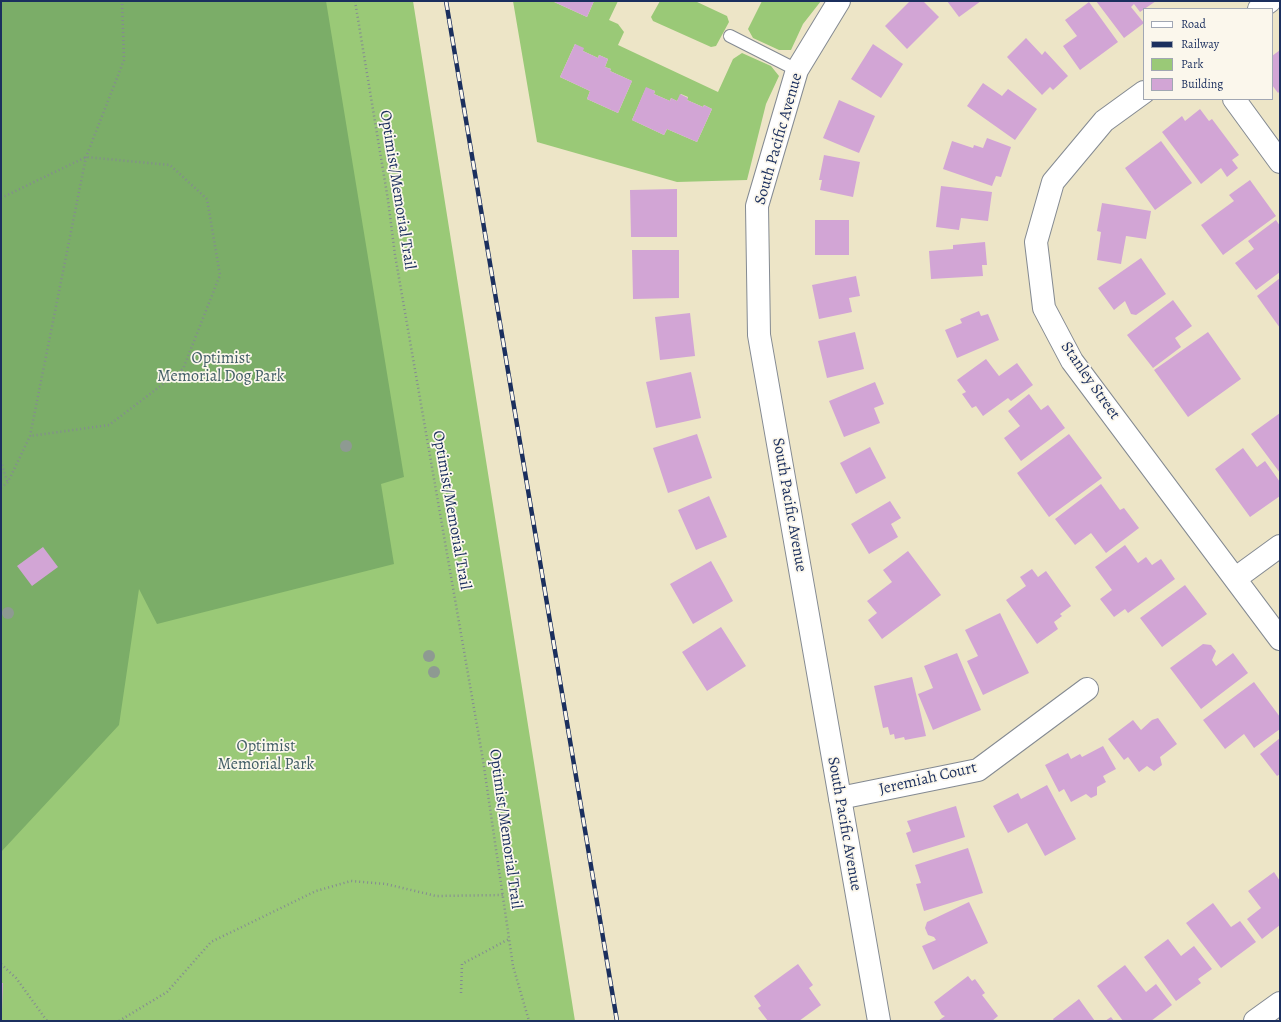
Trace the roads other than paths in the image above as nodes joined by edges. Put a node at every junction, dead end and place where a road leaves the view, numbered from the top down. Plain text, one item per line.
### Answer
1 (839, 1) edge
2 (1270, 1) edge
3 (1260, 8) edge
4 (730, 36) dead end
5 (797, 70) junction
6 (1143, 93) edge
7 (1235, 100) edge
8 (1280, 162) edge
9 (1280, 546) edge
10 (1236, 578) junction
11 (1280, 639) edge
12 (1087, 689) dead end
13 (840, 798) junction
14 (1280, 1003) edge
15 (879, 1021) edge
16 (1256, 1021) edge

1 - 5 street, South Pacific Avenue
2 - 3 street
4 - 5 lane
5 - 13 street, South Pacific Avenue
6 - 10 street, Stanley Street
7 - 8 street
9 - 10 street
10 - 11 street, Stanley Street
12 - 13 street, Jeremiah Court
13 - 15 street, South Pacific Avenue
14 - 16 street

